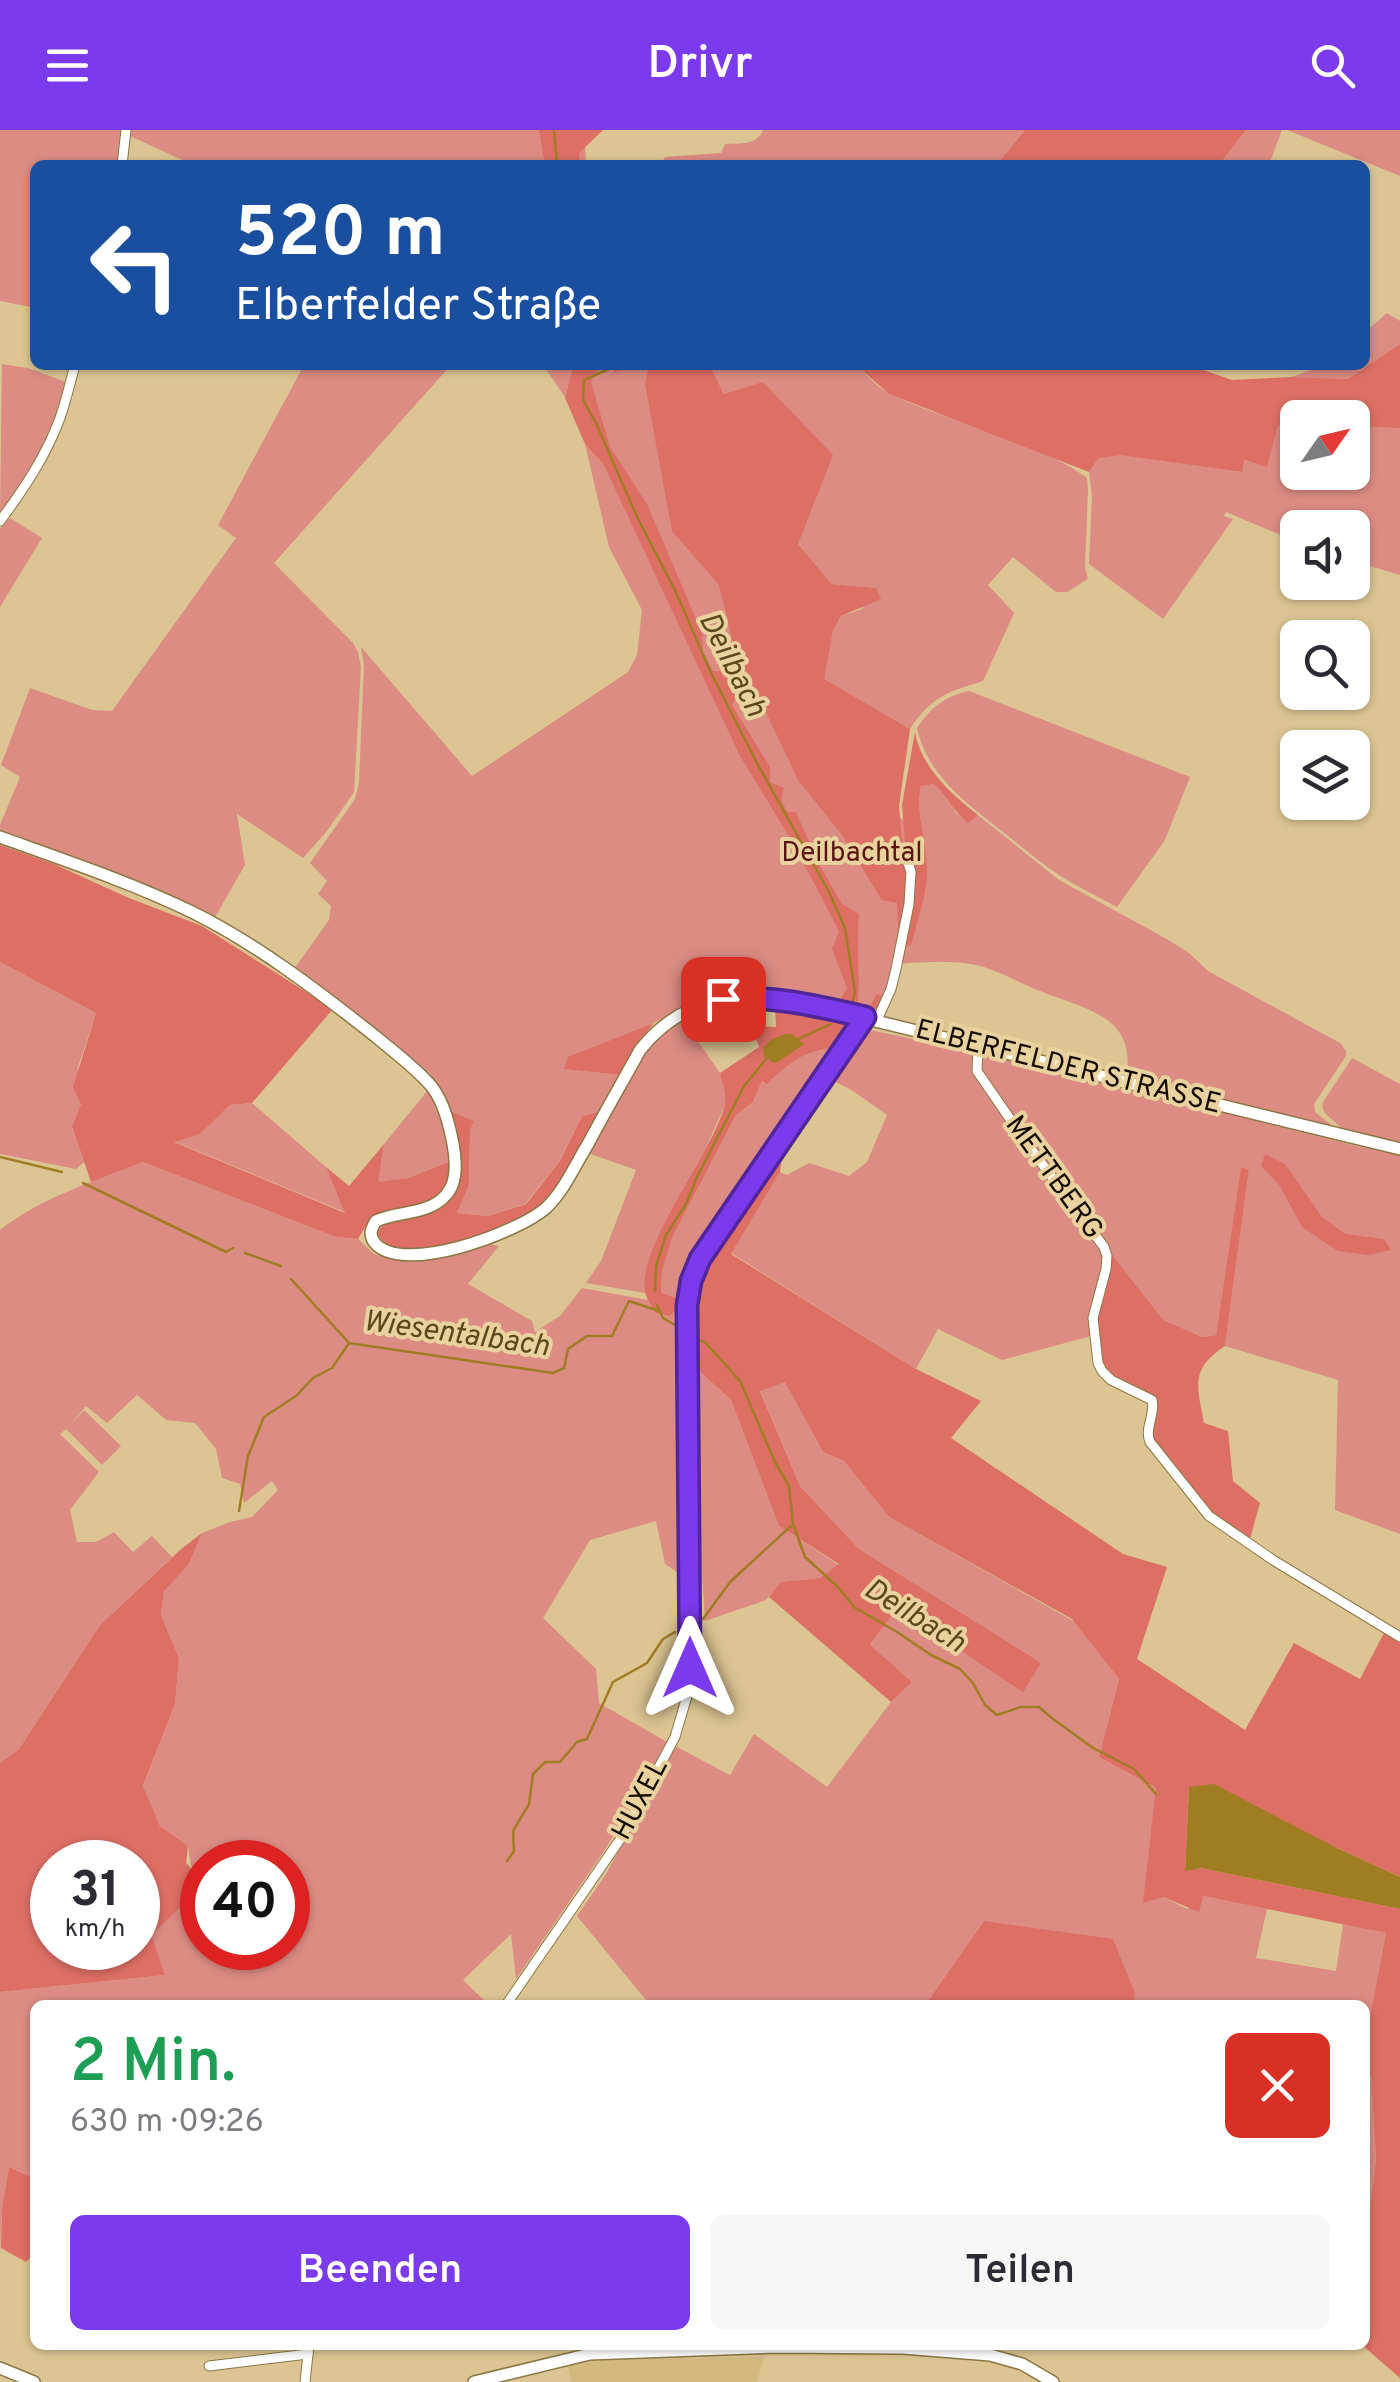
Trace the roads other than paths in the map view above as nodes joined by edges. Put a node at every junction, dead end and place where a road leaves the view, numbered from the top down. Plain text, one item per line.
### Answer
1 (126, 130) edge
2 (123, 160) edge
3 (74, 370) edge
4 (0, 521) edge
5 (0, 837) edge
6 (904, 851) dead end
7 (871, 1019) junction
8 (978, 1046) junction
9 (1400, 1149) edge
10 (1400, 1637) edge
11 (509, 2000) edge
12 (308, 2350) edge
13 (707, 2350) edge
14 (928, 2350) edge
15 (209, 2366) dead end
16 (0, 2368) edge
17 (34, 2382) edge
18 (304, 2382) edge
19 (474, 2382) edge
20 (1052, 2382) edge

1 - 2 street
3 - 4 street
5 - 7 main road, ELBERFELDER STRASSE
6 - 7 street, HUXEL
7 - 8 main road, ELBERFELDER STRASSE
7 - 11 street, HUXEL
8 - 9 main road, ELBERFELDER STRASSE
8 - 10 street, METTBERG
12 - 15 street
12 - 18 street
13 - 19 main road
14 - 20 main road
16 - 17 main road

